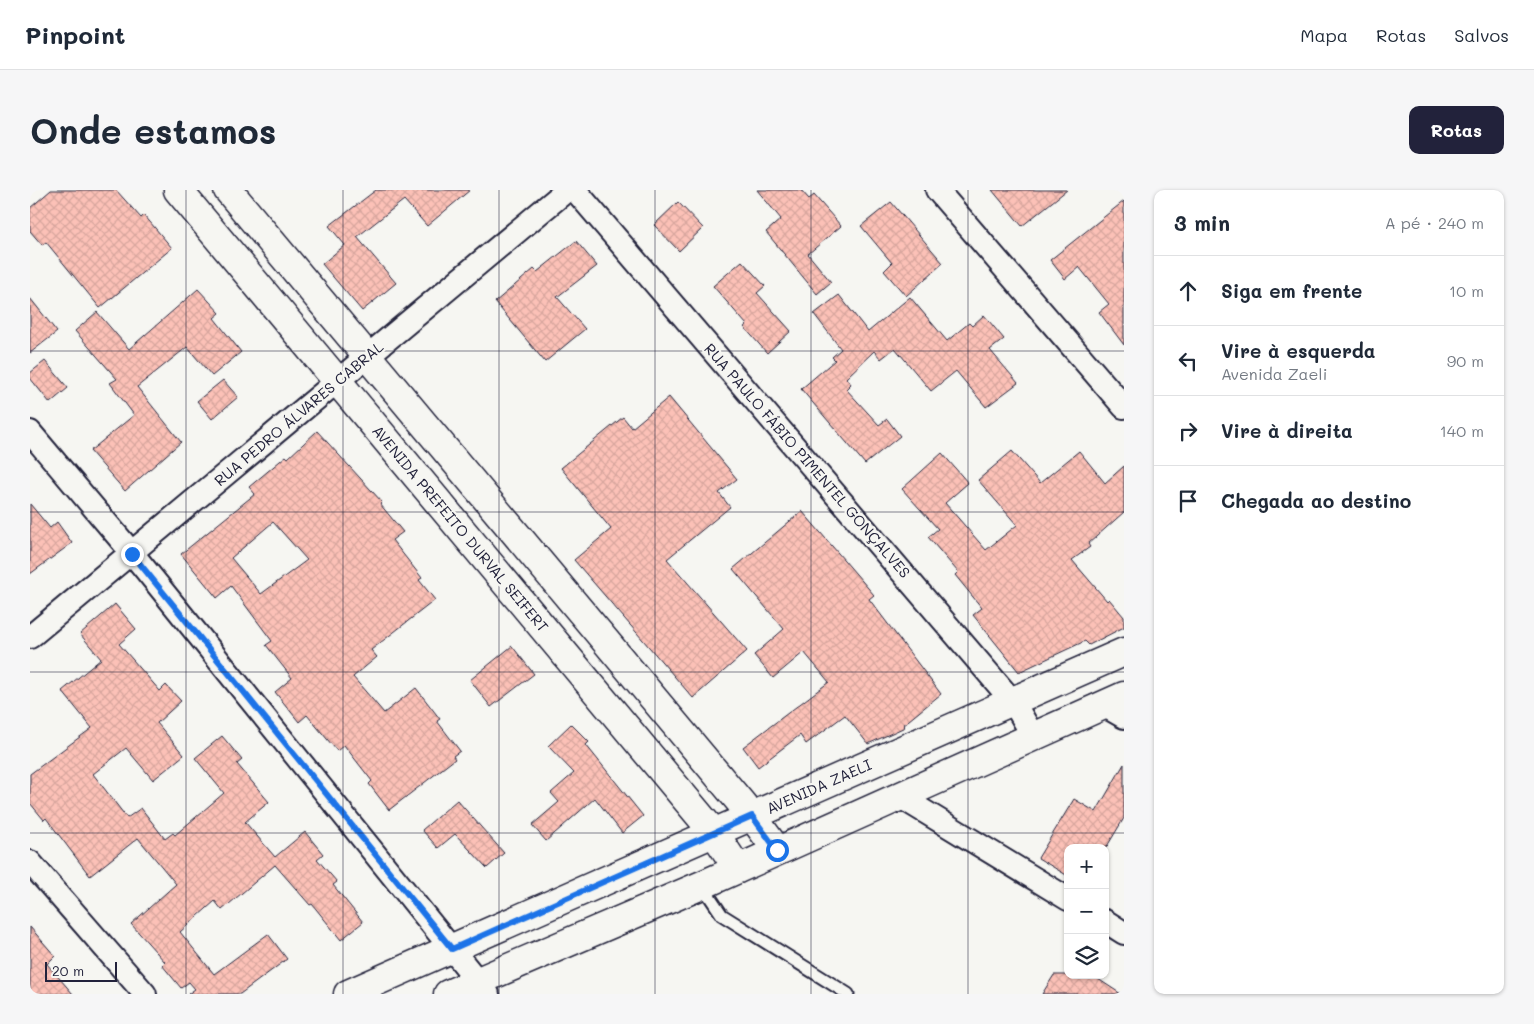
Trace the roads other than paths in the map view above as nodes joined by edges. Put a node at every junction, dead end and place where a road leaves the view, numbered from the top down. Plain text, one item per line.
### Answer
1 (178, 190) edge
2 (228, 190) edge
3 (567, 190) edge
4 (575, 190) edge
5 (938, 190) edge
6 (367, 357) junction
7 (337, 383) junction
8 (1124, 406) edge
9 (30, 432) edge
10 (132, 554) junction
11 (30, 637) edge
12 (1124, 652) edge
13 (1014, 703) junction
14 (1117, 706) edge
15 (1034, 736) junction
16 (899, 796) junction
17 (752, 816) junction
18 (715, 834) junction
19 (777, 850) junction
20 (30, 862) edge
21 (738, 869) junction
22 (702, 885) junction
23 (1064, 897) edge
24 (1109, 924) edge
25 (1124, 933) edge
26 (452, 949) junction
27 (483, 988) edge
28 (145, 994) edge
29 (348, 994) edge
30 (448, 994) edge
31 (848, 994) edge

1 - 7 street, AVENIDA PREFEITO DURVAL SEIFERT
2 - 6 street
3 - 6 street, RUA PEDRO ÁLVARES CABRAL
4 - 13 street, RUA PAULO FÁBIO PIMENTEL GONÇALVES
5 - 8 street
6 - 7 street, RUA PEDRO ÁLVARES CABRAL
6 - 17 street
7 - 10 street, RUA PEDRO ÁLVARES CABRAL
7 - 18 street, AVENIDA PREFEITO DURVAL SEIFERT
9 - 10 street
10 - 11 street, RUA PEDRO ÁLVARES CABRAL
10 - 26 street
12 - 13 street, AVENIDA ZAELI
13 - 15 street, RUA PAULO FÁBIO PIMENTEL GONÇALVES
13 - 17 street, AVENIDA ZAELI
14 - 15 street
15 - 16 street
16 - 19 street
16 - 23 street
17 - 18 street, AVENIDA ZAELI
17 - 19 street
18 - 21 street, AVENIDA PREFEITO DURVAL SEIFERT
18 - 26 street, AVENIDA ZAELI
19 - 21 street
20 - 28 street
21 - 22 street
22 - 27 street
22 - 31 lane
24 - 25 street
26 - 27 street
26 - 29 street, AVENIDA ZAELI
27 - 30 street

